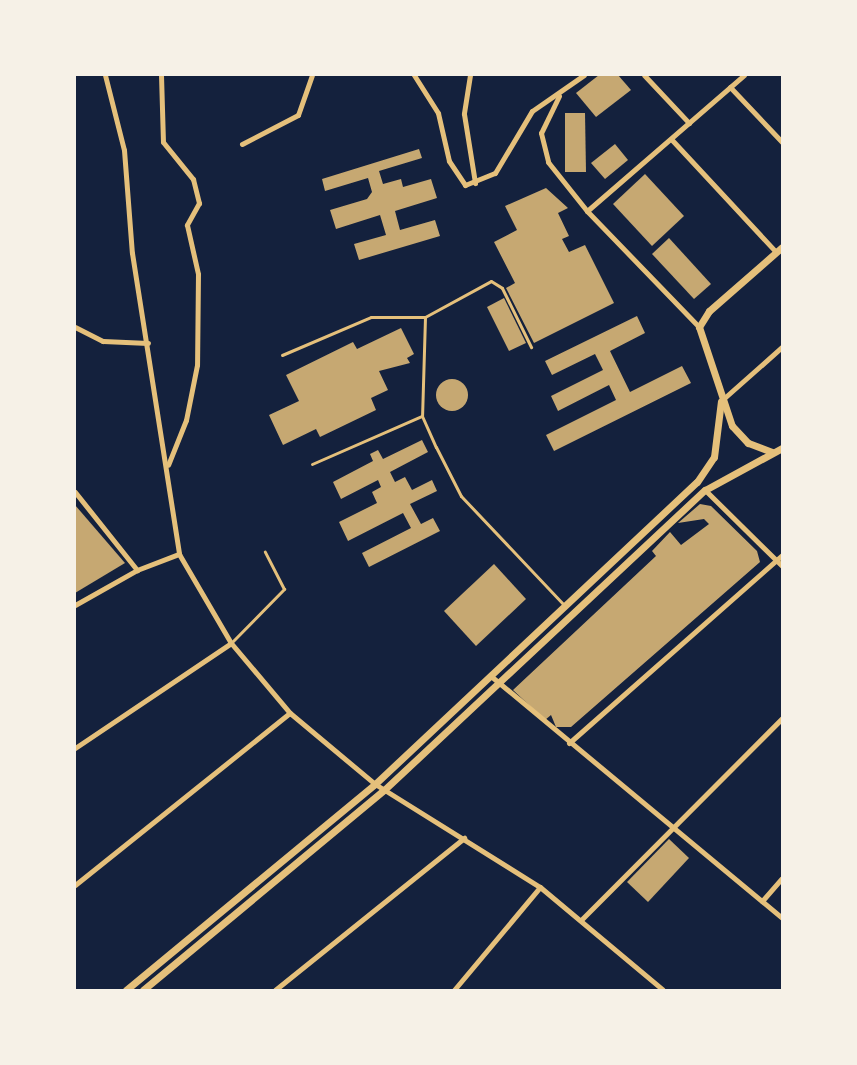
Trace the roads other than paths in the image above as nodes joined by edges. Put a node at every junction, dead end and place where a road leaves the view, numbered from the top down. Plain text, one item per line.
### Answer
1 (105, 75) edge
2 (160, 75) edge
3 (312, 75) edge
4 (414, 75) edge
5 (470, 75) edge
6 (584, 75) edge
7 (644, 75) edge
8 (744, 75) edge
9 (730, 87) junction
10 (559, 96) junction
11 (689, 123) junction
12 (672, 140) junction
13 (782, 142) edge
14 (242, 144) dead end
15 (475, 183) junction
16 (587, 211) junction
17 (779, 250) edge
18 (425, 317) junction
19 (75, 327) edge
20 (699, 327) junction
21 (148, 342) junction
22 (531, 347) dead end
23 (782, 347) edge
24 (282, 355) dead end
25 (722, 401) junction
26 (422, 416) junction
27 (782, 448) edge
28 (771, 452) junction
29 (312, 464) dead end
30 (167, 466) junction
31 (705, 490) junction
32 (75, 492) edge
33 (265, 552) dead end
34 (179, 554) junction
35 (782, 555) edge
36 (776, 560) junction
37 (782, 566) edge
38 (137, 570) junction
39 (75, 605) edge
40 (566, 607) junction
41 (231, 643) junction
42 (492, 677) junction
43 (500, 684) junction
44 (290, 713) junction
45 (782, 718) edge
46 (569, 743) junction
47 (75, 748) edge
48 (375, 784) junction
49 (384, 790) junction
50 (672, 828) junction
51 (464, 837) junction
52 (782, 878) edge
53 (75, 885) edge
54 (540, 887) junction
55 (762, 901) junction
56 (782, 918) edge
57 (581, 920) junction
58 (193, 934) junction
59 (200, 942) junction
60 (126, 990) edge
61 (143, 990) edge
62 (275, 990) edge
63 (454, 990) edge
64 (663, 990) edge

1 - 21 street
2 - 30 street
3 - 14 street
4 - 15 street
5 - 15 street
6 - 10 street
7 - 11 street
8 - 9 street
9 - 11 street
9 - 13 street
10 - 15 street
10 - 16 street
11 - 12 street
12 - 16 street
12 - 17 street
16 - 20 street
17 - 20 street
18 - 22 lane
18 - 24 lane
18 - 26 lane
19 - 21 street
20 - 25 street
21 - 30 street
23 - 25 street
25 - 28 street
25 - 40 street
26 - 29 lane
26 - 40 lane
27 - 28 street
28 - 31 street
30 - 34 street
31 - 36 street
31 - 43 street
32 - 38 street
33 - 41 lane
34 - 38 street
34 - 41 street
35 - 36 street
36 - 37 street
36 - 46 street
38 - 39 street
40 - 42 street
41 - 44 street
41 - 47 street
42 - 43 street
42 - 48 street
43 - 46 street
43 - 49 street
44 - 48 street
44 - 53 street
45 - 50 street
46 - 50 street
48 - 49 street
48 - 58 street
49 - 51 street
49 - 59 street
50 - 55 street
50 - 57 street
51 - 54 street
51 - 62 street
52 - 55 street
54 - 57 street
54 - 63 street
55 - 56 street
57 - 64 street
58 - 59 street
58 - 60 street
59 - 61 street

